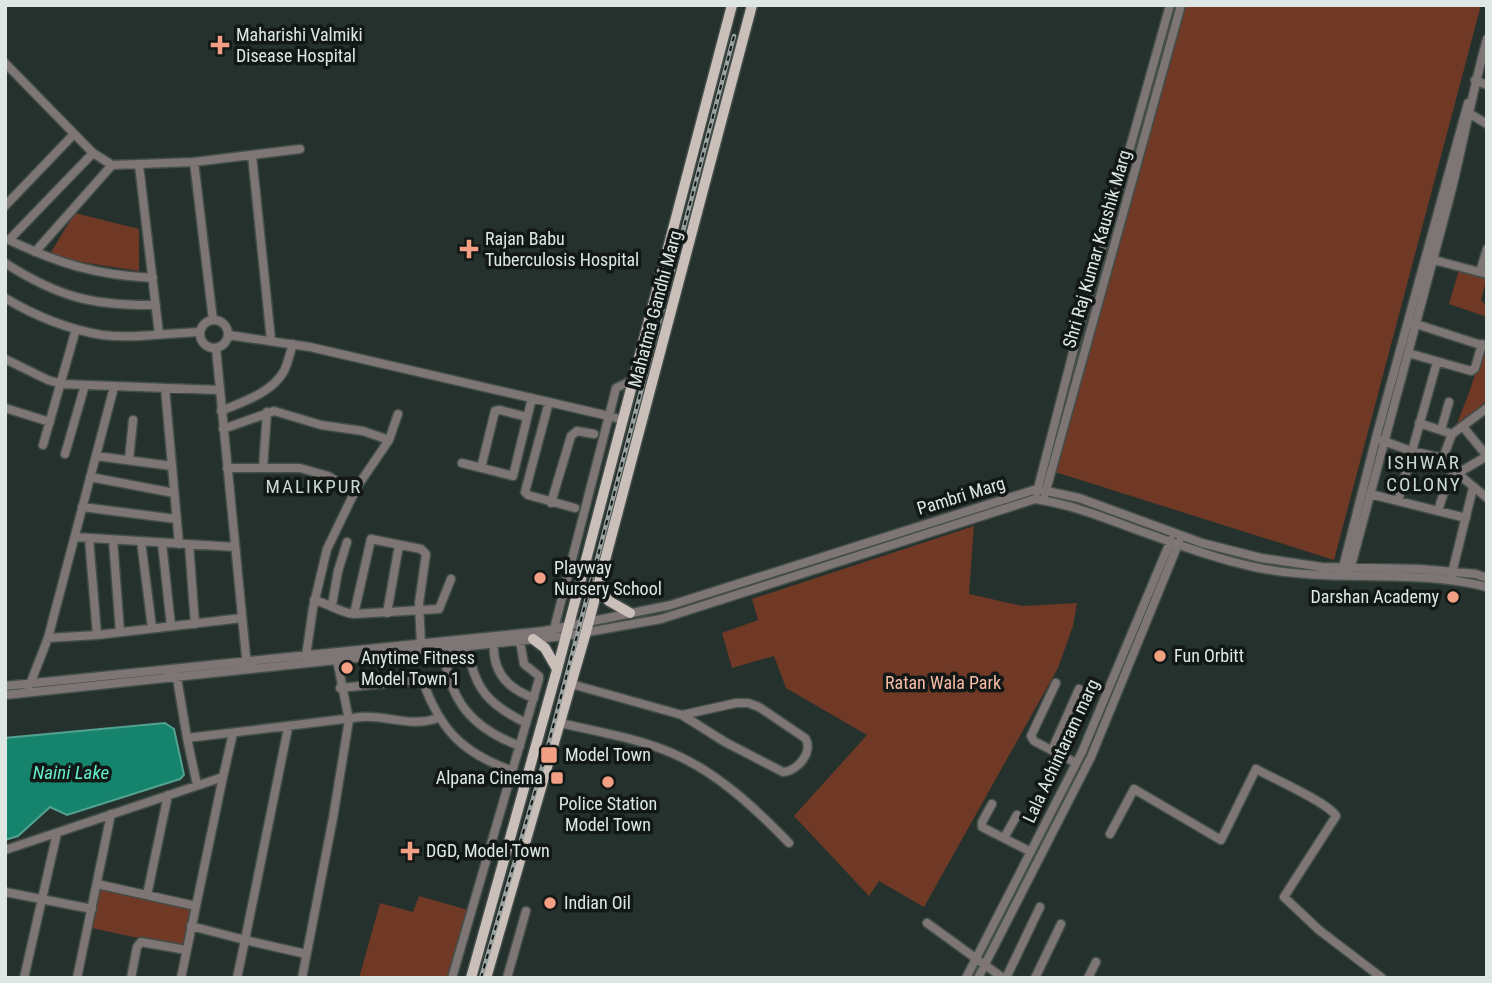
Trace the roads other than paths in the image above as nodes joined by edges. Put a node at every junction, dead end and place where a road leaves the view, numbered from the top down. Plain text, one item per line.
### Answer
1 (732, 5) edge
2 (752, 5) edge
3 (1170, 5) edge
4 (1181, 5) edge
5 (1162, 35) junction
6 (1172, 38) junction
7 (1487, 39) edge
8 (5, 63) edge
9 (1475, 80) junction
10 (1487, 85) edge
11 (1468, 107) junction
12 (1487, 117) edge
13 (1487, 124) edge
14 (74, 134) junction
15 (300, 149) dead end
16 (93, 153) junction
17 (252, 155) junction
18 (194, 162) junction
19 (112, 165) junction
20 (139, 165) junction
21 (5, 206) edge
22 (7, 242) edge
23 (1487, 249) edge
24 (36, 252) junction
25 (1100, 256) junction
26 (1111, 260) junction
27 (1434, 260) junction
28 (5, 263) edge
29 (1483, 273) edge
30 (153, 278) junction
31 (5, 298) edge
32 (156, 305) junction
33 (213, 320) junction
34 (1412, 323) junction
35 (76, 329) junction
36 (200, 332) junction
37 (159, 334) junction
38 (228, 335) junction
39 (271, 340) junction
40 (293, 344) junction
41 (1485, 346) edge
42 (216, 348) junction
43 (1408, 353) junction
44 (5, 359) edge
45 (1437, 362) junction
46 (633, 380) junction
47 (62, 384) junction
48 (85, 385) junction
49 (114, 387) junction
50 (164, 388) junction
51 (219, 390) junction
52 (532, 398) junction
53 (549, 402) junction
54 (1449, 402) dead end
55 (5, 408) edge
56 (221, 411) junction
57 (267, 412) junction
58 (1485, 413) edge
59 (398, 414) dead end
60 (608, 416) junction
61 (527, 417) junction
62 (623, 419) junction
63 (133, 420) dead end
64 (50, 422) junction
65 (1419, 423) junction
66 (1464, 428) junction
67 (223, 429) junction
68 (1441, 430) junction
69 (594, 434) dead end
70 (1452, 434) junction
71 (389, 440) junction
72 (1380, 440) junction
73 (43, 445) dead end
74 (1412, 451) junction
75 (65, 454) dead end
76 (96, 456) junction
77 (1487, 456) edge
78 (129, 460) junction
79 (462, 463) dead end
80 (172, 466) junction
81 (227, 468) junction
82 (263, 468) junction
83 (481, 468) junction
84 (1457, 473) junction
85 (90, 477) junction
86 (1473, 488) junction
87 (1042, 489) junction
88 (354, 492) junction
89 (174, 493) junction
90 (1370, 494) junction
91 (1487, 498) edge
92 (1040, 499) junction
93 (1398, 501) junction
94 (551, 503) junction
95 (82, 507) junction
96 (575, 508) dead end
97 (1438, 511) junction
98 (1466, 518) junction
99 (176, 519) junction
100 (1178, 534) junction
101 (75, 537) junction
102 (89, 538) junction
103 (113, 540) junction
104 (141, 541) junction
105 (347, 542) dead end
106 (162, 543) junction
107 (1174, 543) junction
108 (179, 544) junction
109 (189, 544) junction
110 (399, 545) junction
111 (235, 547) junction
112 (834, 558) junction
113 (1346, 572) junction
114 (1451, 576) junction
115 (1487, 578) edge
116 (451, 579) dead end
117 (597, 587) junction
118 (1487, 587) edge
119 (314, 600) junction
120 (332, 605) junction
121 (419, 611) junction
122 (387, 612) junction
123 (630, 613) junction
124 (354, 614) junction
125 (242, 618) junction
126 (195, 624) junction
127 (171, 626) junction
128 (587, 626) junction
129 (152, 628) junction
130 (554, 629) junction
131 (567, 631) junction
132 (120, 632) junction
133 (97, 635) junction
134 (48, 638) junction
135 (533, 639) junction
136 (520, 641) junction
137 (494, 643) junction
138 (421, 645) junction
139 (468, 646) junction
140 (443, 648) junction
141 (306, 656) junction
142 (337, 660) junction
143 (247, 666) junction
144 (556, 671) junction
145 (176, 673) junction
146 (539, 676) junction
147 (448, 677) junction
148 (422, 679) junction
149 (1056, 683) dead end
150 (30, 684) junction
151 (571, 684) junction
152 (5, 686) edge
153 (341, 688) junction
154 (1079, 689) dead end
155 (27, 693) junction
156 (5, 695) edge
157 (534, 698) junction
158 (682, 715) junction
159 (438, 718) junction
160 (349, 720) junction
161 (526, 723) junction
162 (560, 723) junction
163 (288, 727) junction
164 (233, 733) junction
165 (187, 738) junction
166 (520, 746) junction
167 (1052, 750) junction
168 (1076, 763) junction
169 (513, 771) junction
170 (223, 777) junction
171 (197, 785) junction
172 (169, 795) junction
173 (992, 804) dead end
174 (111, 814) junction
175 (1017, 815) dead end
176 (57, 833) junction
177 (1110, 834) dead end
178 (1004, 838) junction
179 (789, 843) dead end
180 (5, 850) edge
181 (1031, 852) junction
182 (97, 884) junction
183 (5, 892) edge
184 (147, 895) junction
185 (42, 899) junction
186 (196, 906) junction
187 (1040, 907) dead end
188 (92, 909) junction
189 (526, 911) dead end
190 (927, 923) dead end
191 (1061, 925) dead end
192 (191, 926) junction
193 (245, 940) junction
194 (186, 950) junction
195 (306, 954) junction
196 (975, 959) junction
197 (1096, 962) dead end
198 (984, 966) junction
199 (24, 978) edge
200 (77, 978) edge
201 (131, 978) edge
202 (180, 978) edge
203 (236, 978) edge
204 (302, 978) edge
205 (452, 978) edge
206 (471, 978) edge
207 (486, 978) edge
208 (507, 978) edge
209 (966, 978) edge
210 (978, 978) edge
211 (1004, 978) edge
212 (1035, 978) edge
213 (1088, 978) edge
214 (1382, 978) edge

1 - 46 main road, Mahatma Gandhi Marg
2 - 117 main road, Mahatma Gandhi Marg
3 - 5 street, Shri Raj Kumar Kaushik Marg
4 - 6 street, Shri Raj Kumar Kaushik Marg
5 - 6 street
5 - 25 street, Shri Raj Kumar Kaushik Marg
6 - 26 street, Shri Raj Kumar Kaushik Marg
7 - 9 street
8 - 14 street
9 - 10 street
9 - 11 street
11 - 12 street
11 - 13 street
11 - 27 street
11 - 34 street
14 - 16 street
14 - 21 street
15 - 17 street
16 - 19 street
16 - 22 street
17 - 18 street
17 - 39 street
18 - 20 street
18 - 33 street
19 - 20 street
19 - 24 street
20 - 30 street
22 - 24 street
23 - 29 street
24 - 30 street
25 - 26 street
25 - 87 street, Shri Raj Kumar Kaushik Marg
26 - 87 street, Shri Raj Kumar Kaushik Marg
27 - 29 street
27 - 34 street
28 - 32 street
30 - 32 street
31 - 35 street
32 - 37 street
33 - 36 street
33 - 38 street
34 - 41 street
34 - 43 street
34 - 72 street
35 - 37 street
35 - 47 street
36 - 37 street
36 - 42 street
38 - 39 street
38 - 42 street
39 - 40 street
40 - 52 street
40 - 56 street
41 - 45 street
42 - 51 street
43 - 45 street
43 - 72 street
44 - 47 street
45 - 65 street
46 - 60 street
46 - 62 main road, Mahatma Gandhi Marg
47 - 48 street
47 - 64 street
48 - 49 street
48 - 75 street
49 - 50 street
49 - 76 street
50 - 51 street
50 - 80 street
51 - 56 street
52 - 53 street
52 - 61 street
53 - 60 street
53 - 94 street
54 - 68 street
55 - 64 street
56 - 67 street
57 - 67 street
57 - 71 street
57 - 82 street
58 - 66 street
59 - 71 street
60 - 62 street
60 - 130 street
61 - 83 street
61 - 83 street
62 - 131 main road, Mahatma Gandhi Marg
63 - 78 street
64 - 73 street
65 - 68 street
65 - 74 street
66 - 70 street
66 - 77 street
67 - 81 street
68 - 70 street
69 - 94 street
70 - 74 street
71 - 88 street
72 - 74 street
72 - 90 street
72 - 113 street
74 - 93 street
76 - 78 street
76 - 85 street
77 - 84 street
78 - 80 street
79 - 83 street
80 - 89 street
81 - 82 street
81 - 111 street
82 - 88 street
84 - 86 street
84 - 97 street
85 - 89 street
85 - 95 street
86 - 91 street
86 - 98 street
87 - 92 street, Shri Raj Kumar Kaushik Marg
87 - 100 street
87 - 112 street, Pambri Marg
88 - 119 street
89 - 99 street
90 - 93 street
90 - 113 street
92 - 107 street
92 - 112 street, Pambri Marg
93 - 97 street
94 - 96 street
95 - 99 street
95 - 101 street
97 - 98 street
98 - 114 street
99 - 108 street
100 - 107 street, Lala Achintaram marg
100 - 113 street
101 - 102 street
101 - 134 street
102 - 103 street
102 - 133 street
103 - 104 street
103 - 132 street
104 - 106 street
104 - 129 street
105 - 120 street
106 - 108 street
106 - 127 street
107 - 113 street
107 - 168 street, Lala Achintaram marg
107 - 198 street, Lala Achintaram marg
108 - 109 street
109 - 111 street
109 - 126 street
110 - 121 street
110 - 122 street
110 - 124 street
111 - 125 street
112 - 123 street, Pambri Marg
112 - 128 street, Pambri Marg
113 - 114 street
114 - 115 street
114 - 118 street
116 - 121 street
117 - 123 main road
117 - 128 main road, Mahatma Gandhi Marg
119 - 120 street
119 - 141 street
120 - 124 street
121 - 122 street
121 - 138 street
122 - 124 street
123 - 128 street, Pambri Marg
125 - 126 street
125 - 143 street
126 - 127 street
127 - 129 street
128 - 131 street
128 - 151 main road, Mahatma Gandhi Marg
129 - 132 street
130 - 131 street
130 - 138 street
131 - 135 street
131 - 144 main road, Mahatma Gandhi Marg
132 - 133 street
133 - 134 street
134 - 150 street
135 - 136 street
135 - 144 main road
136 - 137 street
136 - 146 street
137 - 139 street
137 - 157 street
138 - 141 street
139 - 140 street
139 - 161 street
140 - 142 street
140 - 147 street
141 - 143 street
142 - 143 street
142 - 153 street
143 - 145 street
144 - 146 street
144 - 206 main road, Mahatma Gandhi Marg
145 - 150 street
145 - 155 street
145 - 165 street
146 - 157 street
147 - 148 street
147 - 166 street
148 - 153 street
148 - 159 street
149 - 167 street
150 - 152 street
150 - 155 street
151 - 158 street
151 - 162 main road, Mahatma Gandhi Marg
153 - 160 street
154 - 167 street
155 - 156 street
157 - 161 street
158 - 158 street
159 - 160 street
159 - 169 street
160 - 163 street
160 - 195 street
161 - 166 street
162 - 179 street
162 - 207 main road, Mahatma Gandhi Marg
163 - 164 street
163 - 193 street
164 - 165 street
164 - 170 street
165 - 171 street
166 - 169 street
167 - 168 street
168 - 181 street, Lala Achintaram marg
169 - 205 street
170 - 171 street
170 - 186 street
171 - 172 street
172 - 174 street
172 - 184 street
173 - 178 street
174 - 176 street
174 - 182 street
175 - 178 street
176 - 180 street
176 - 185 street
177 - 214 street
178 - 181 street
181 - 196 street, Lala Achintaram marg
182 - 184 street
182 - 188 street
183 - 185 street
184 - 186 street
185 - 188 street
185 - 199 street
186 - 192 street
187 - 211 street
188 - 200 street
189 - 208 street
190 - 196 street
191 - 212 street
192 - 193 street
192 - 194 street
193 - 195 street
193 - 203 street
194 - 201 street
194 - 202 street
195 - 204 street
196 - 198 street
196 - 209 street, Lala Achintaram marg
197 - 213 street
198 - 210 street, Lala Achintaram marg
198 - 211 street

